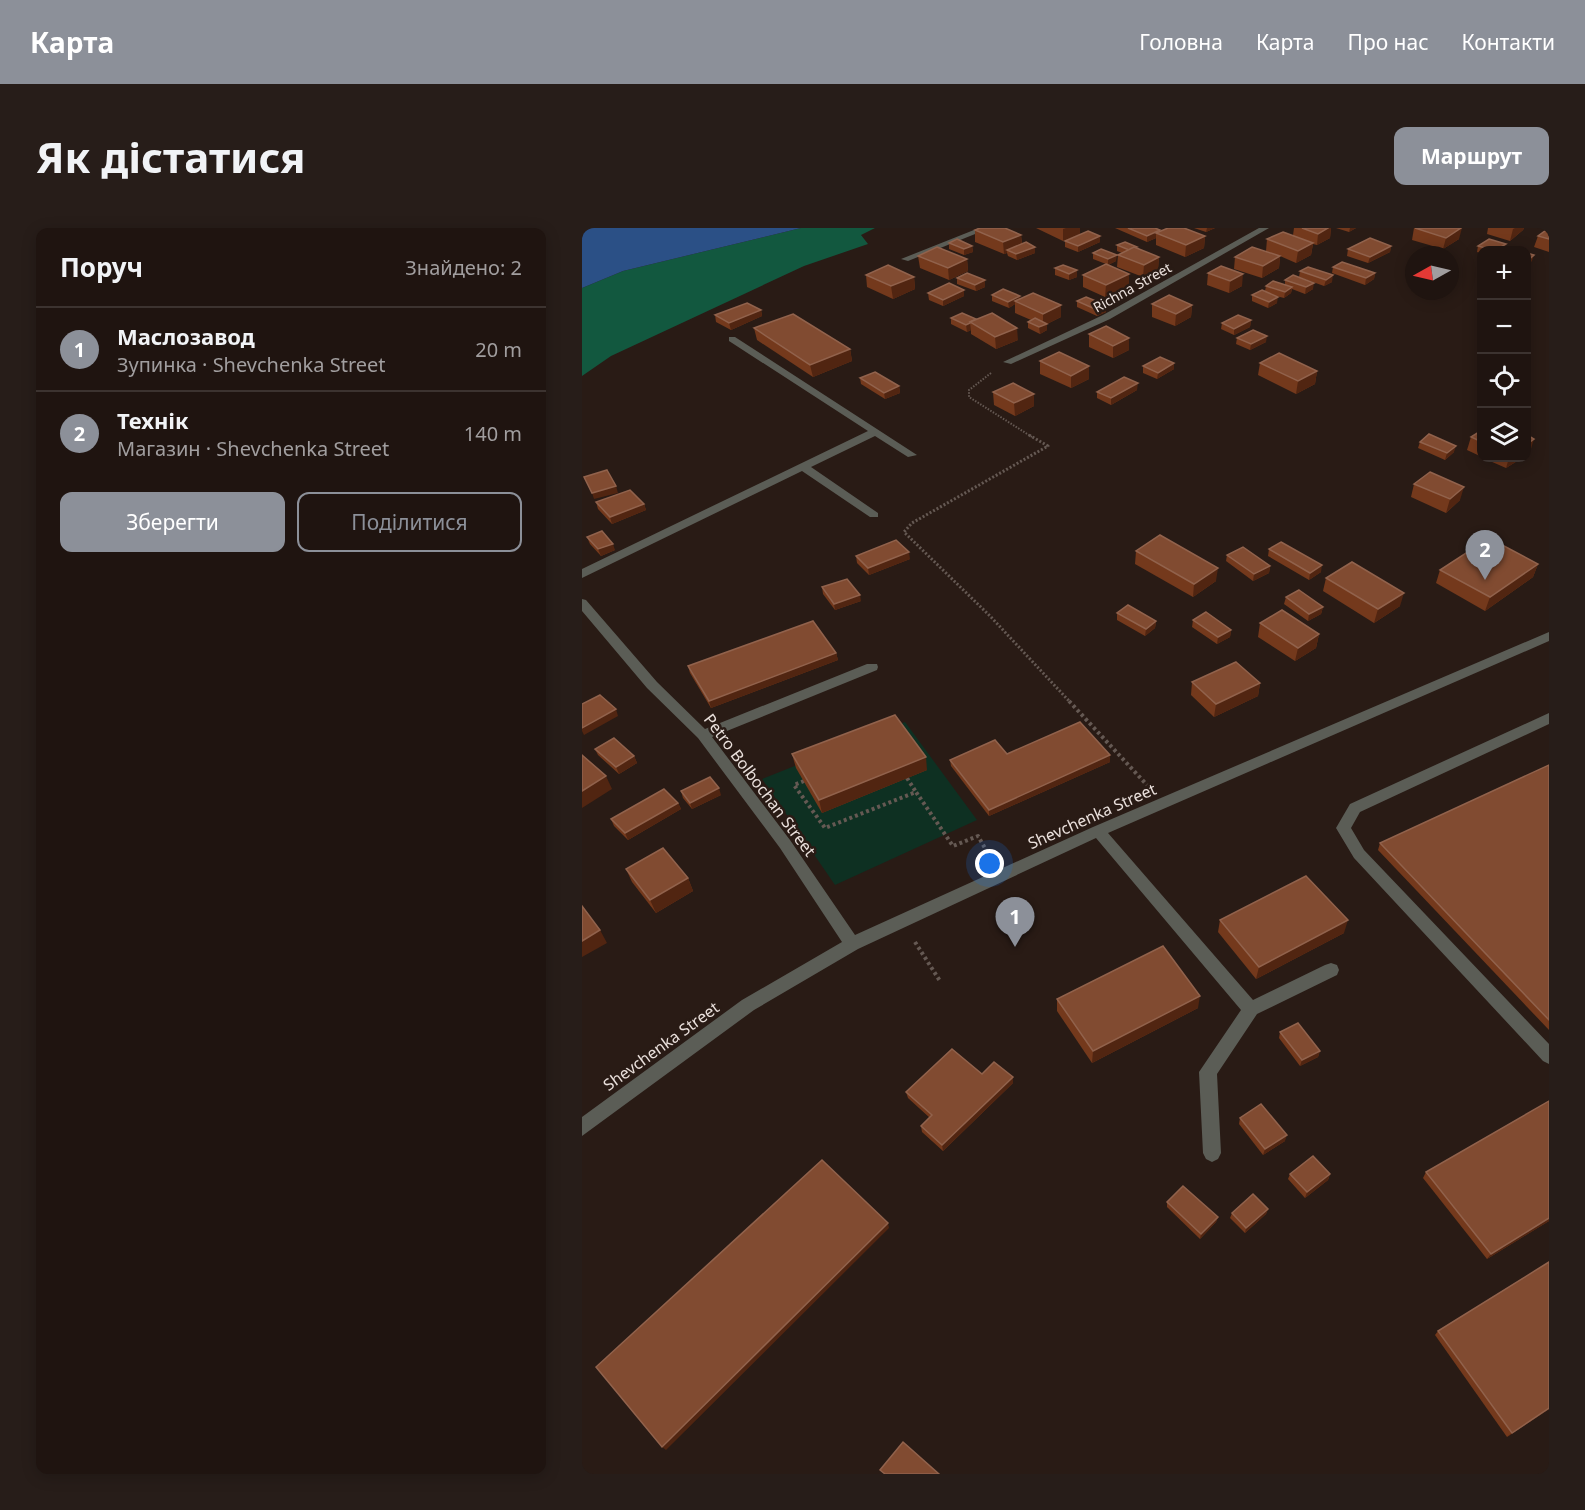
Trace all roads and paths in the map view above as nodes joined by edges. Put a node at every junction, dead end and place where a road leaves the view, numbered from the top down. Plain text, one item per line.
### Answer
1 (986, 228) edge
2 (1265, 228) edge
3 (905, 259) dead end
4 (732, 339) dead end
5 (1008, 362) joint
6 (875, 432) junction
7 (912, 455) dead end
8 (803, 467) junction
9 (874, 515) dead end
10 (582, 574) edge
11 (582, 603) edge
12 (1549, 636) edge
13 (872, 667) dead end
14 (1549, 718) edge
15 (703, 735) junction
16 (907, 778) edge
17 (804, 782) edge
18 (916, 792) junction
19 (1164, 803) junction
20 (1098, 831) junction
21 (1002, 876) junction
22 (901, 922) junction
23 (852, 944) junction
24 (1331, 970) dead end
25 (940, 981) dead end
26 (1251, 1009) junction
27 (1549, 1056) edge
28 (582, 1128) edge
29 (1212, 1153) dead end

1 - 3 street
2 - 5 street, Richna Street
4 - 6 street
5 - 19 path
6 - 7 street
6 - 8 street
8 - 9 street
8 - 10 street
11 - 15 street, Petro Bolbochan Street
12 - 19 street, Shevchenka Street
13 - 15 street
14 - 27 street
15 - 23 street, Petro Bolbochan Street
16 - 18 path
17 - 18 path
18 - 21 path
19 - 20 street, Shevchenka Street
20 - 21 street, Shevchenka Street
20 - 26 street
21 - 22 street, Shevchenka Street
22 - 23 street, Shevchenka Street
22 - 25 path
23 - 28 street, Shevchenka Street
24 - 26 street
26 - 29 street

